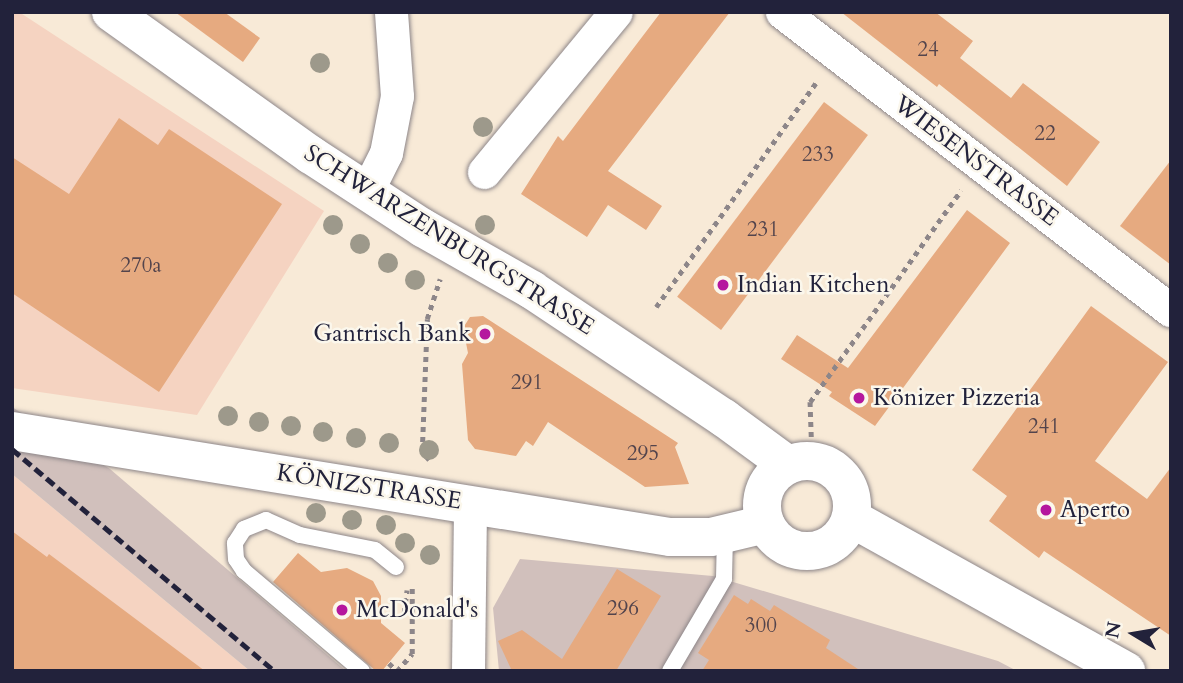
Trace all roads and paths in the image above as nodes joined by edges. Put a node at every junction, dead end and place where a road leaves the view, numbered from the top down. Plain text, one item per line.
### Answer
1 (111, 12) edge
2 (391, 12) edge
3 (615, 12) edge
4 (782, 12) edge
5 (836, 53) junction
6 (979, 163) junction
7 (484, 172) dead end
8 (367, 191) junction
9 (453, 245) junction
10 (656, 307) dead end
11 (1171, 310) edge
12 (810, 402) dead end
13 (12, 431) edge
14 (788, 465) junction
15 (470, 503) junction
16 (850, 518) junction
17 (765, 524) junction
18 (725, 534) junction
19 (396, 567) dead end
20 (411, 575) dead end
21 (404, 598) dead end
22 (404, 613) dead end
23 (389, 663) dead end
24 (362, 671) edge
25 (468, 671) edge
26 (670, 671) edge
27 (1126, 671) edge

1 - 8 main road, SCHWARZENBURGSTRASSE
2 - 8 street
3 - 7 street
4 - 5 street, WIESENSTRASSE
5 - 6 street, WIESENSTRASSE
5 - 10 path
6 - 11 street, WIESENSTRASSE
6 - 12 path
8 - 9 main road, SCHWARZENBURGSTRASSE
9 - 14 main road, SCHWARZENBURGSTRASSE
9 - 15 path
13 - 15 main road, KÖNIZSTRASSE
14 - 16 main road
14 - 17 main road
15 - 18 main road, KÖNIZSTRASSE
15 - 25 street
16 - 17 main road
16 - 27 main road
17 - 18 main road, KÖNIZSTRASSE
18 - 26 lane
19 - 24 lane
20 - 23 path
21 - 22 path

